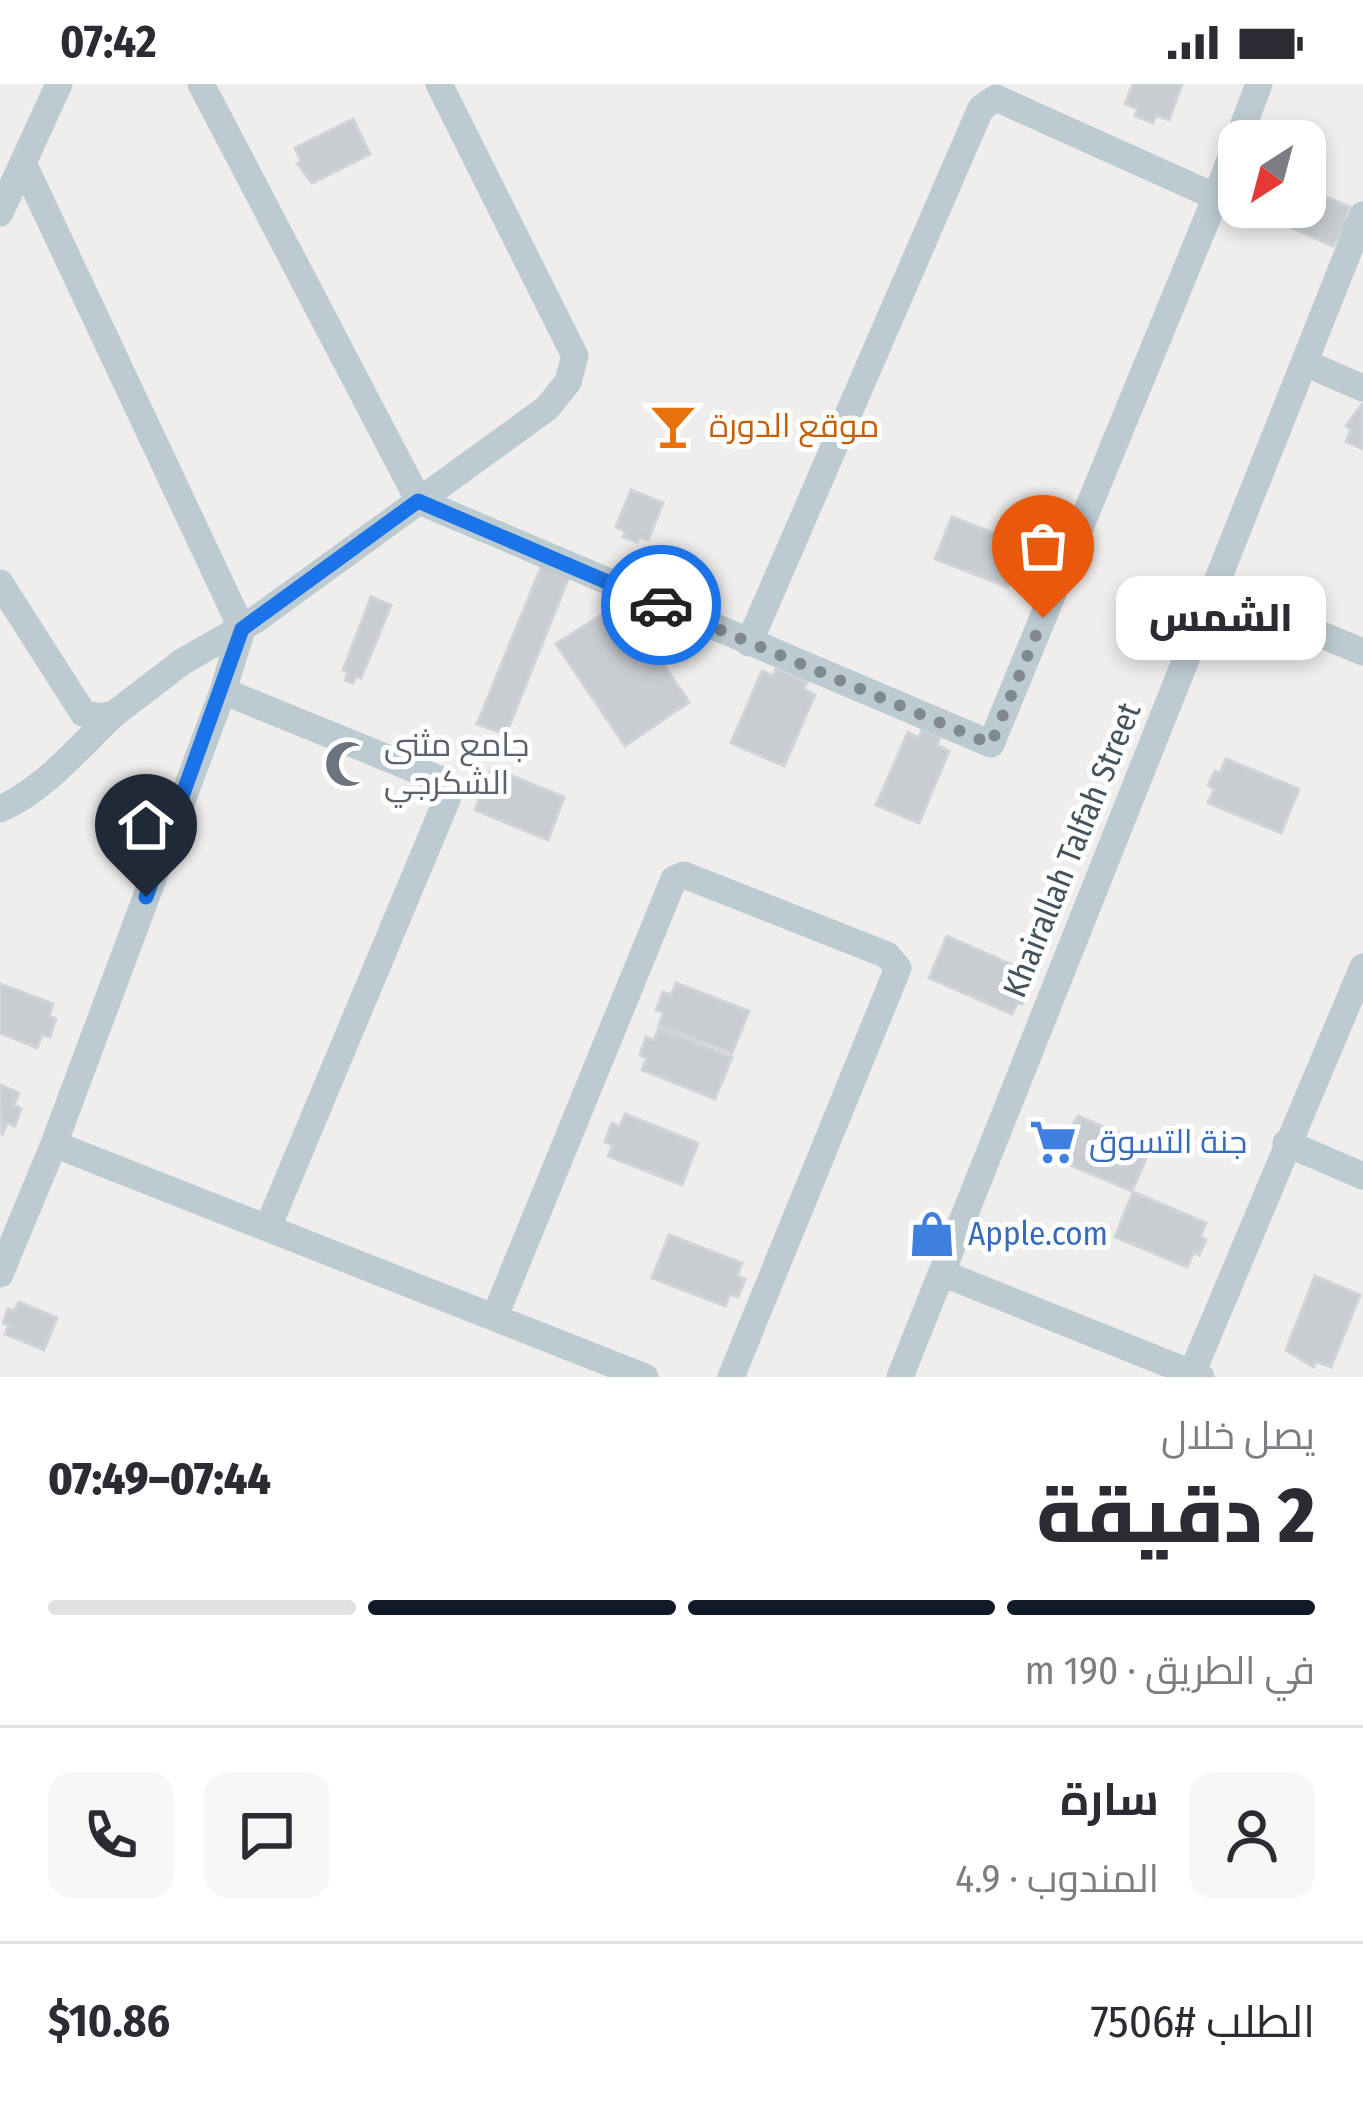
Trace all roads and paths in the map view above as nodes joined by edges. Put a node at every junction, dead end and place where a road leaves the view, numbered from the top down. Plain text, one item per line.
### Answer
1 (58, 84) edge
2 (201, 84) edge
3 (440, 84) edge
4 (1259, 84) edge
5 (23, 163) junction
6 (1216, 197) junction
7 (2, 202) edge
8 (1363, 215) edge
9 (1305, 363) junction
10 (1363, 388) edge
11 (418, 501) junction
12 (0, 583) edge
13 (1214, 590) junction
14 (242, 629) junction
15 (748, 643) junction
16 (1363, 652) edge
17 (223, 691) junction
18 (114, 714) junction
19 (0, 809) edge
20 (1363, 967) edge
21 (1286, 1143) junction
22 (54, 1144) junction
23 (1363, 1176) edge
24 (268, 1227) junction
25 (942, 1273) junction
26 (0, 1274) edge
27 (496, 1316) junction
28 (1196, 1375) edge
29 (645, 1377) edge
30 (731, 1377) edge
31 (900, 1377) edge

1 - 5 street
2 - 11 street
3 - 11 street
4 - 6 street
5 - 7 street
5 - 14 street
6 - 15 street
6 - 15 street
8 - 9 street, Khairallah Talfah Street
9 - 10 street
9 - 13 street, Khairallah Talfah Street
11 - 14 street
11 - 15 street
12 - 18 street
13 - 16 street
13 - 25 street, Khairallah Talfah Street
14 - 17 street
14 - 18 street
17 - 22 street
17 - 24 street
18 - 19 street
20 - 21 street
21 - 23 street
21 - 28 street
22 - 24 street
22 - 26 street
24 - 27 street
25 - 28 street
25 - 31 street, Khairallah Talfah Street
27 - 29 street
27 - 30 street

